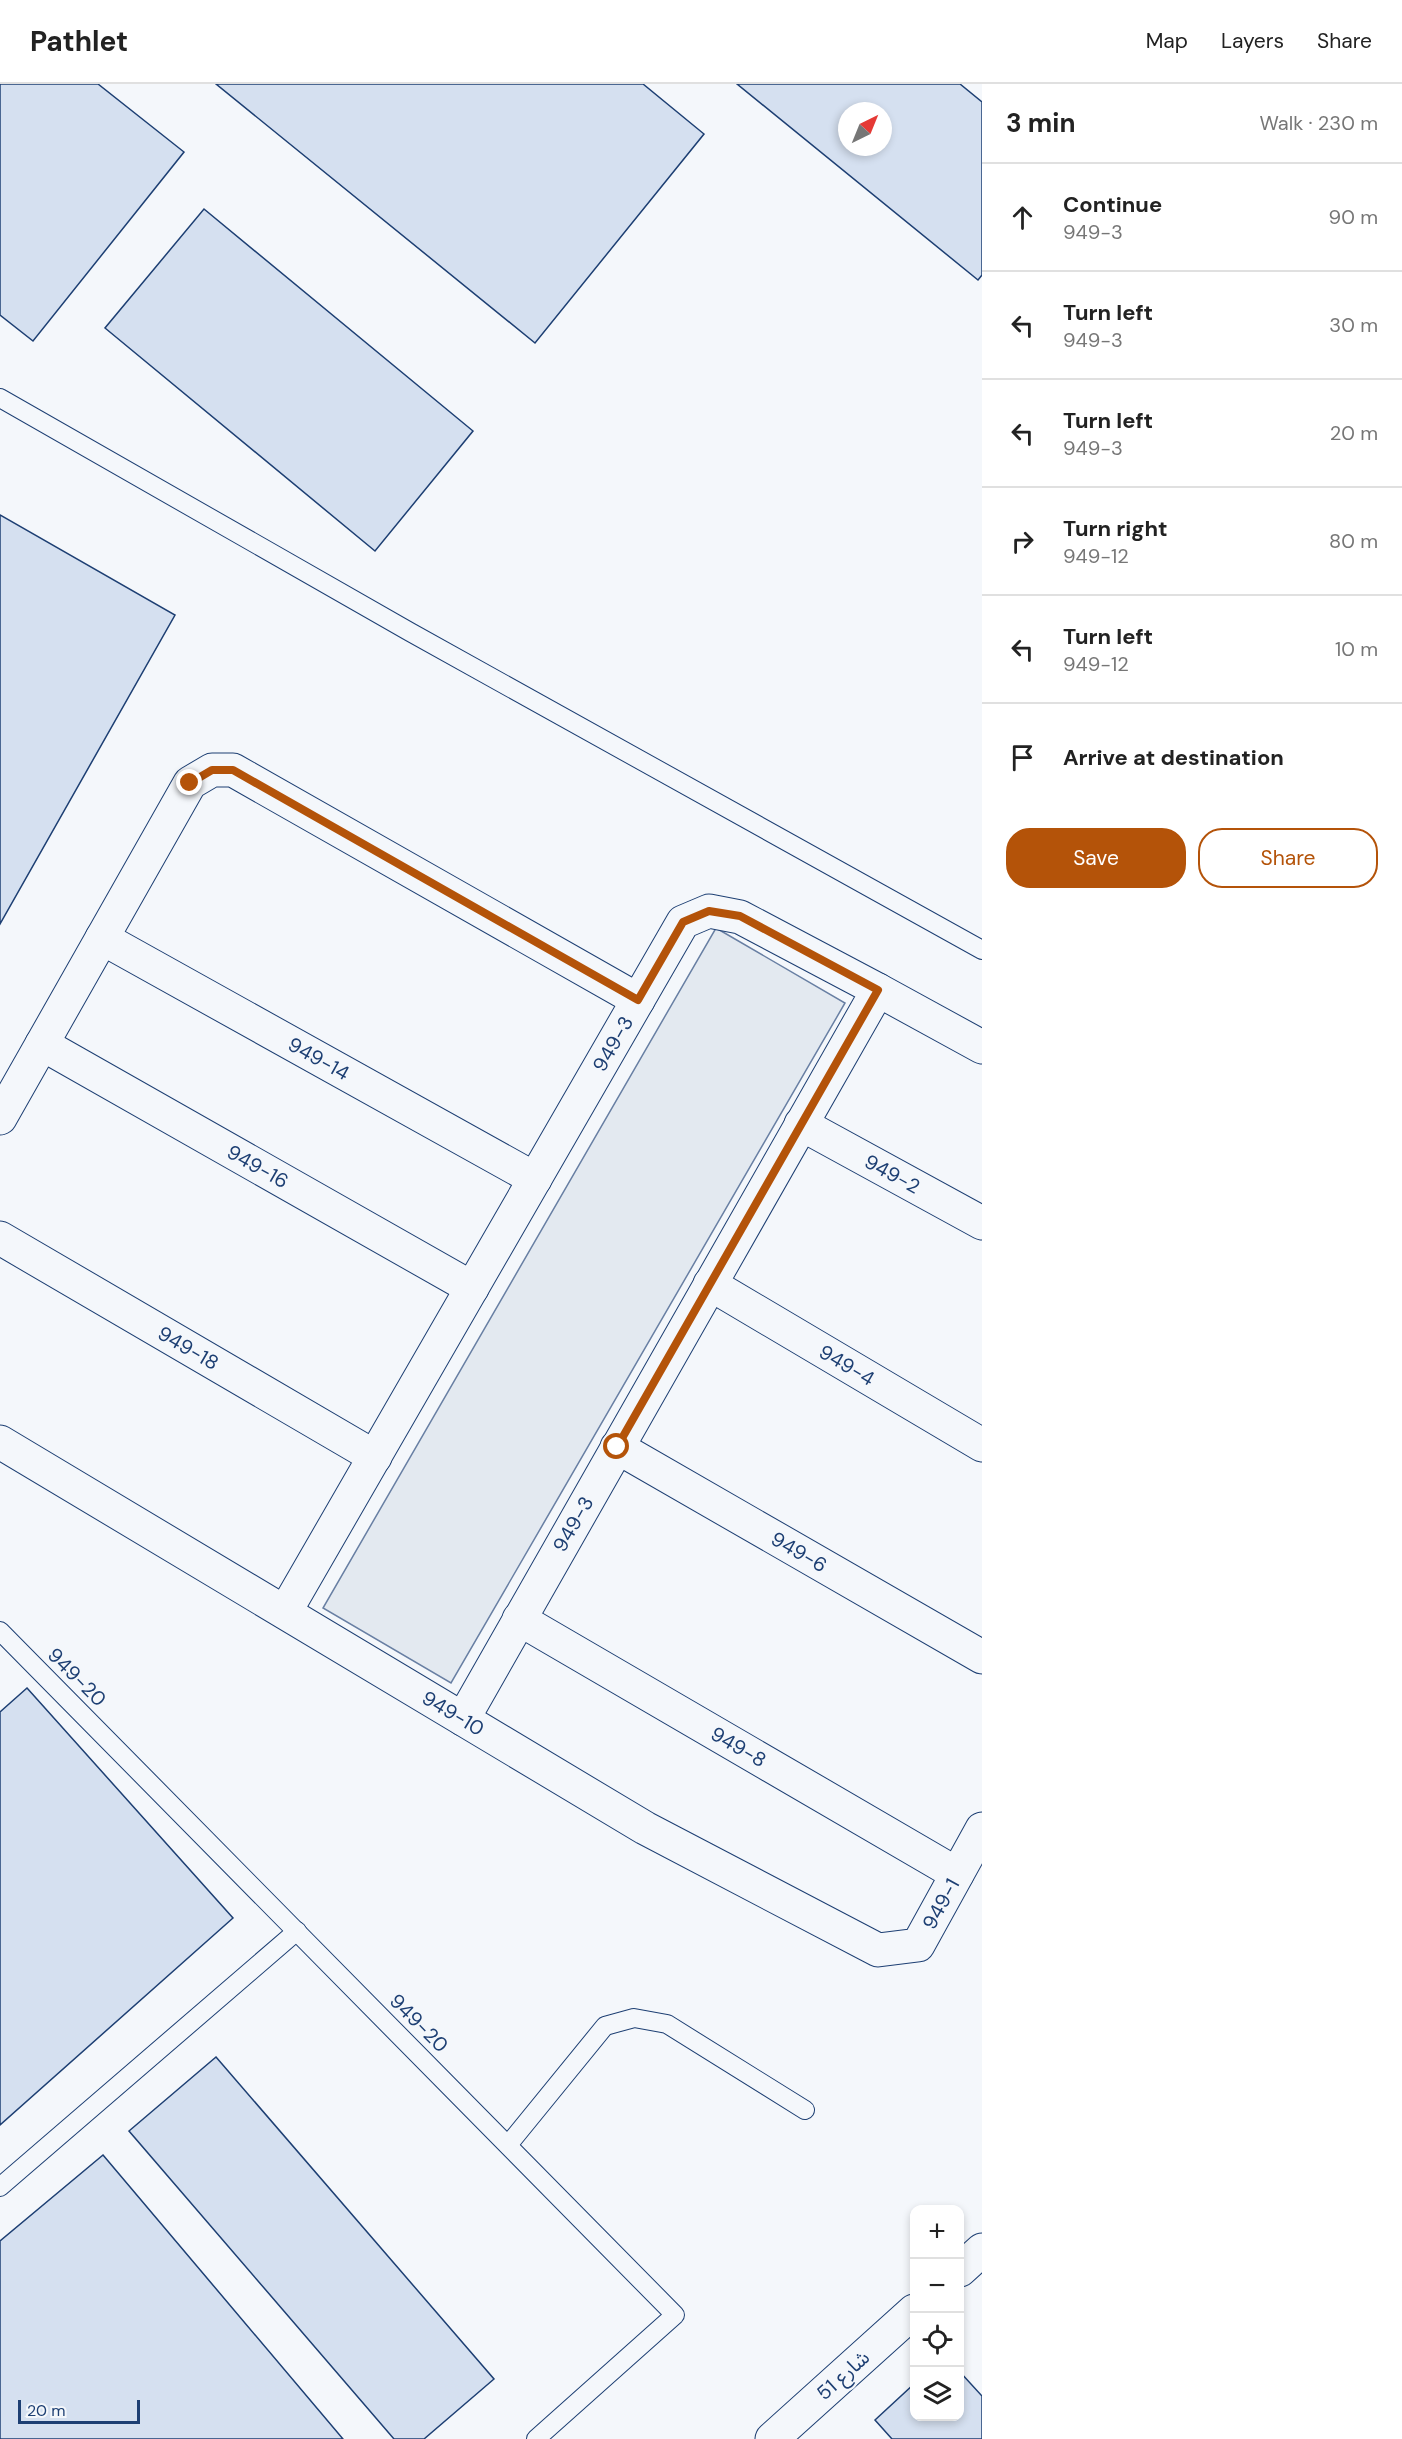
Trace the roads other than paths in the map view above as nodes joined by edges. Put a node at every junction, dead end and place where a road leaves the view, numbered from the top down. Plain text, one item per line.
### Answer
1 (0, 398) edge
2 (102, 938) junction
3 (982, 950) edge
4 (878, 990) junction
5 (638, 1000) junction
6 (42, 1044) junction
7 (982, 1047) edge
8 (0, 1118) edge
9 (801, 1124) junction
10 (535, 1179) junction
11 (982, 1223) edge
12 (0, 1238) edge
13 (710, 1284) junction
14 (472, 1288) junction
15 (0, 1442) edge
16 (982, 1445) edge
17 (617, 1447) junction
18 (375, 1457) junction
19 (285, 1612) junction
20 (519, 1619) junction
21 (0, 1631) edge
22 (982, 1658) edge
23 (463, 1719) junction
24 (982, 1829) edge
25 (957, 1874) junction
26 (297, 1931) junction
27 (918, 1945) joint
28 (805, 2110) dead end
29 (508, 2145) junction
30 (0, 2187) edge
31 (982, 2250) edge
32 (964, 2266) edge
33 (913, 2313) edge
34 (536, 2439) edge
35 (772, 2439) edge

1 - 3 lane
2 - 5 street
2 - 6 street
2 - 10 street, 949-14
4 - 5 street, 949-3
4 - 7 street
4 - 9 street, 949-3
5 - 10 street, 949-3
6 - 8 street
6 - 14 street, 949-16
9 - 11 street, 949-2
9 - 13 street, 949-3
10 - 14 street, 949-3
12 - 18 street, 949-18
13 - 16 street, 949-4
13 - 17 street, 949-3
14 - 18 street, 949-3
15 - 19 street, 949-10
17 - 20 street, 949-3
17 - 22 street, 949-6
18 - 19 street, 949-3
19 - 23 street, 949-10
20 - 23 street, 949-3
20 - 25 street, 949-8
21 - 26 lane, 949-20
23 - 27 street, 949-10
24 - 25 street, 949-1
25 - 27 street, 949-1
26 - 29 lane, 949-20
26 - 30 lane
28 - 29 lane
29 - 34 lane, 949-20
31 - 32 street
33 - 35 street, شارع 51

